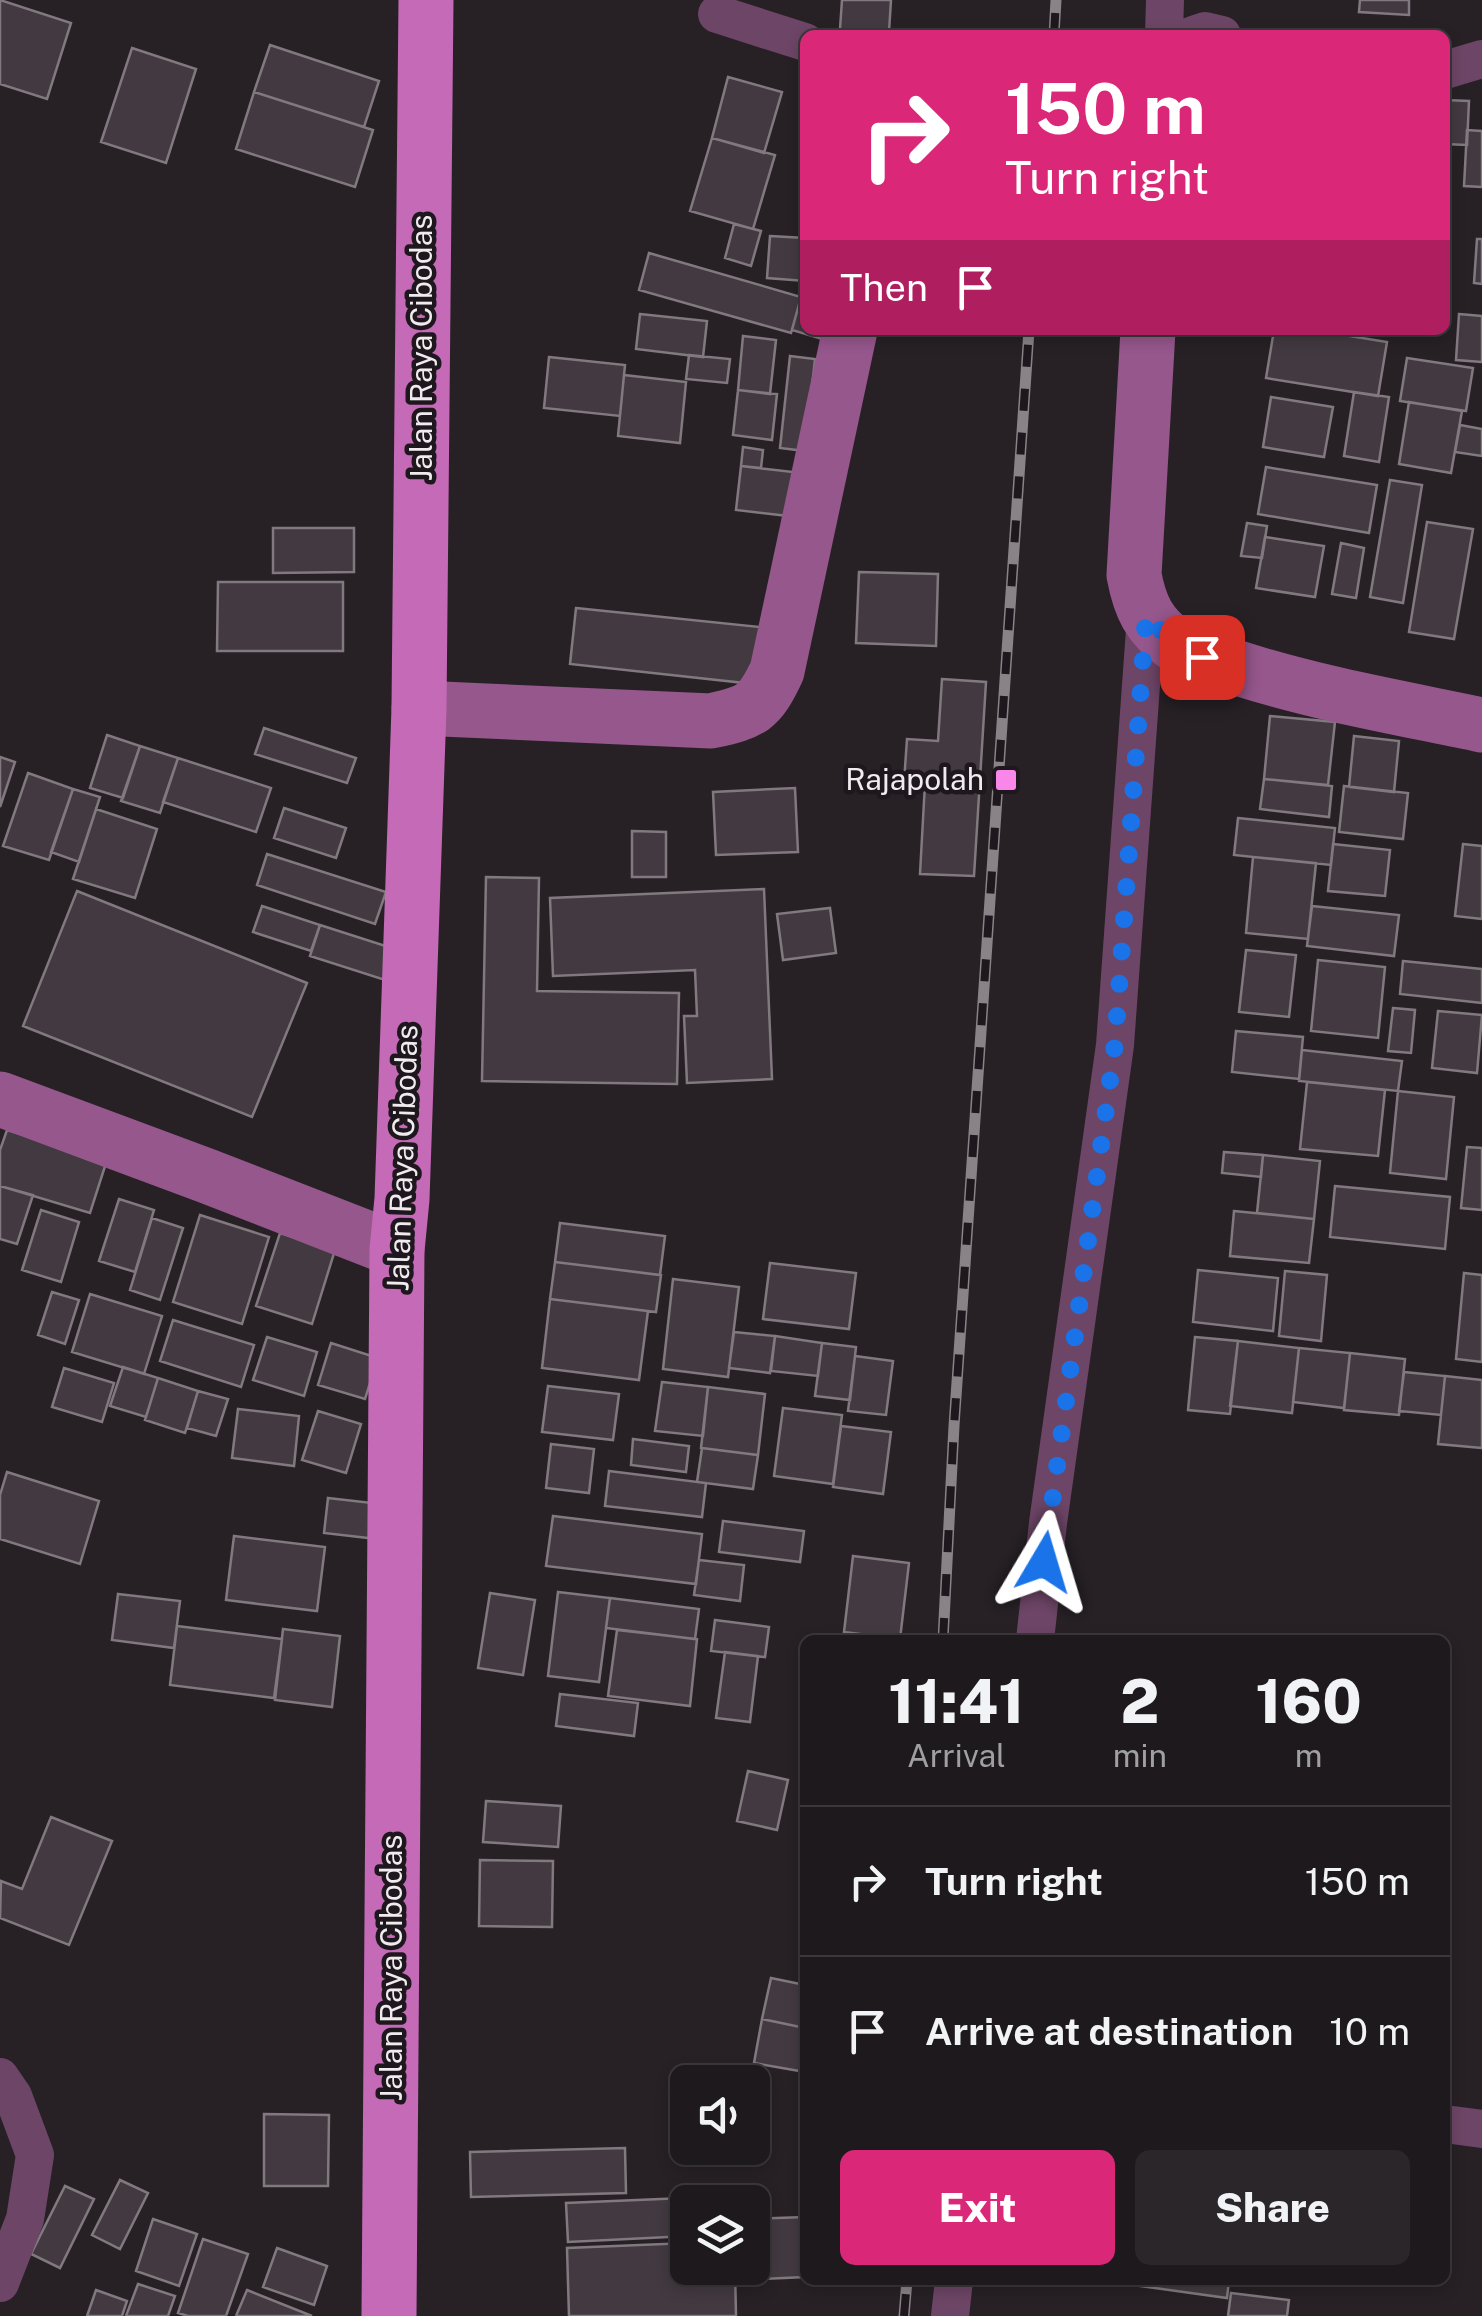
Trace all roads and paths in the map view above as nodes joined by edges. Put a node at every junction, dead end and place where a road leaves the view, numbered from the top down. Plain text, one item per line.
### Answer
1 (426, 0) edge
2 (1164, 0) edge
3 (718, 14) dead end
4 (1164, 30) edge
5 (800, 40) edge
6 (1482, 59) edge
7 (1450, 69) edge
8 (849, 335) edge
9 (1148, 335) edge
10 (1146, 616) junction
11 (419, 708) junction
12 (1482, 725) edge
13 (0, 1099) edge
14 (397, 1250) junction
15 (1036, 1635) edge
16 (0, 2077) edge
17 (1450, 2125) edge
18 (1482, 2130) edge
19 (0, 2284) edge
20 (953, 2285) edge
21 (389, 2316) edge
22 (950, 2316) edge

1 - 11 highway, Jalan Raya Cibodas
2 - 4 street
3 - 5 street
6 - 7 street
8 - 11 main road
9 - 10 main road
10 - 12 main road
10 - 15 street
11 - 14 highway, Jalan Raya Cibodas
13 - 14 main road
14 - 21 highway, Jalan Raya Cibodas
16 - 19 street
17 - 18 street
20 - 22 street

